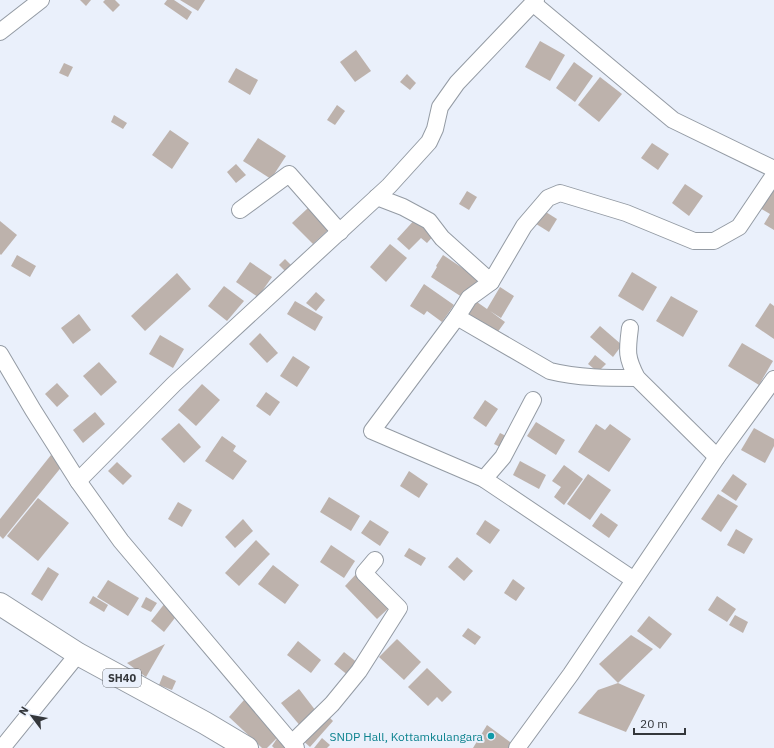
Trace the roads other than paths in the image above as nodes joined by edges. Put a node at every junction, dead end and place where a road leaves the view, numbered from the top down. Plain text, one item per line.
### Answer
1 (41, 0) edge
2 (535, 2) edge
3 (0, 32) edge
4 (774, 169) edge
5 (774, 173) edge
6 (377, 197) junction
7 (240, 210) dead end
8 (340, 232) junction
9 (491, 282) junction
10 (457, 316) junction
11 (630, 328) dead end
12 (0, 354) edge
13 (637, 378) junction
14 (774, 378) edge
15 (533, 400) dead end
16 (717, 457) junction
17 (484, 479) junction
18 (78, 481) junction
19 (375, 560) dead end
20 (634, 580) junction
21 (0, 604) edge
22 (78, 654) junction
23 (294, 746) edge
24 (2, 748) edge
25 (247, 748) edge
26 (517, 748) edge

1 - 3 street
2 - 4 street
2 - 6 street
5 - 9 street
6 - 8 street
6 - 9 street
7 - 8 street
8 - 18 street
9 - 10 street
10 - 13 street
10 - 17 street
11 - 13 street
12 - 18 street
13 - 16 street
14 - 16 street
15 - 17 street
16 - 20 street
17 - 20 street
18 - 23 street
19 - 23 street
20 - 26 street
21 - 22 main road, SH40
22 - 24 street
22 - 25 main road, SH40

